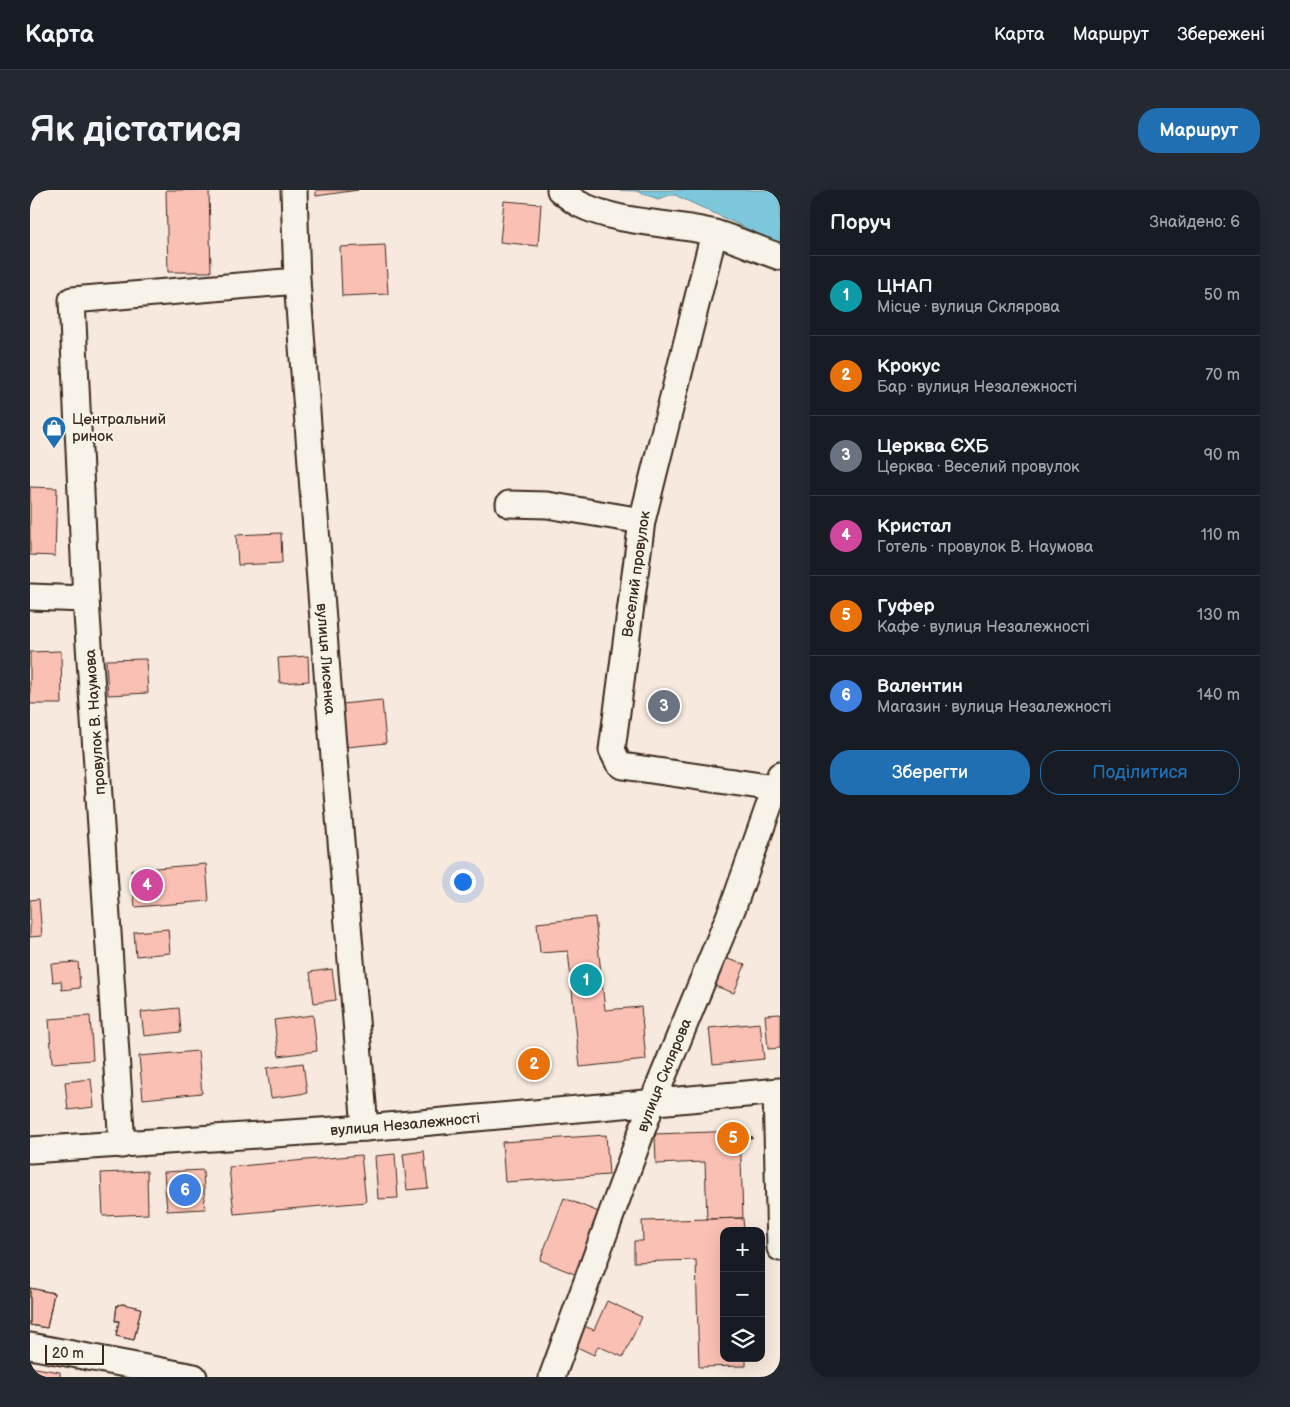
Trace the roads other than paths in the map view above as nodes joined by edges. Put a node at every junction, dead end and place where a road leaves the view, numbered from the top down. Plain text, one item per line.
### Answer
1 (294, 190) edge
2 (560, 190) edge
3 (714, 233) junction
4 (780, 257) edge
5 (296, 281) junction
6 (509, 504) dead end
7 (642, 521) junction
8 (30, 598) edge
9 (86, 599) junction
10 (776, 792) edge
11 (778, 1092) edge
12 (652, 1103) junction
13 (365, 1128) junction
14 (122, 1145) junction
15 (30, 1150) edge
16 (780, 1248) edge
17 (30, 1346) edge
18 (194, 1377) edge
19 (552, 1377) edge

1 - 5 street, вулиця Лисенка
2 - 3 street
3 - 4 street
3 - 7 street, Веселий провулок
5 - 9 street, провулок В. Наумова
5 - 13 street, вулиця Лисенка
6 - 7 street
7 - 10 street, Веселий провулок
8 - 9 street
9 - 14 street, провулок В. Наумова
10 - 12 street, вулиця Склярова
11 - 12 street, вулиця Незалежності
11 - 16 street
12 - 13 street, вулиця Незалежності
12 - 19 street, вулиця Склярова
13 - 14 street, вулиця Незалежності
14 - 15 street, вулиця Незалежності
17 - 18 street

